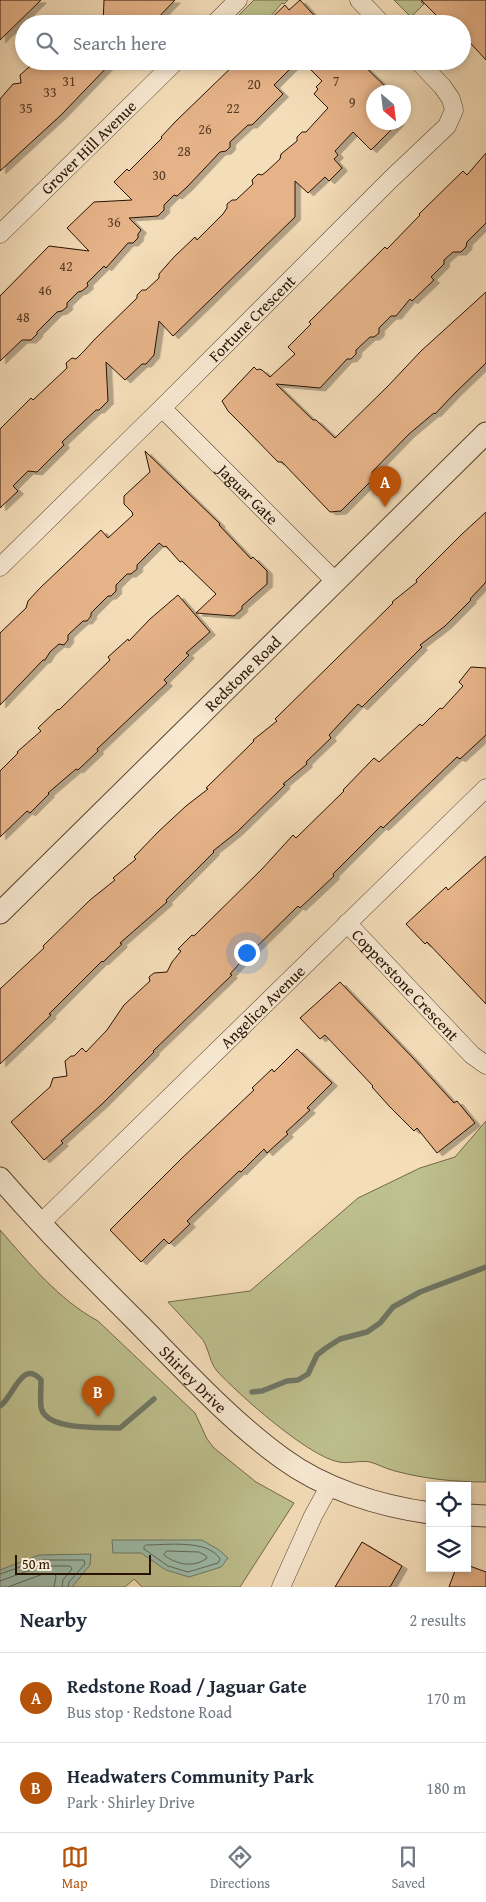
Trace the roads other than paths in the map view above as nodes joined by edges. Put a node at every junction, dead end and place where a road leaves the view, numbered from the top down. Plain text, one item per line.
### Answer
1 (238, 0) edge
2 (359, 0) edge
3 (223, 15) edge
4 (373, 15) edge
5 (167, 70) edge
6 (427, 70) edge
7 (0, 234) edge
8 (162, 408) junction
9 (486, 433) edge
10 (0, 567) edge
11 (335, 581) junction
12 (486, 788) edge
13 (0, 913) edge
14 (347, 923) junction
15 (486, 1065) edge
16 (0, 1178) edge
17 (40, 1224) junction
18 (330, 1485) junction
19 (426, 1512) edge
20 (471, 1515) edge
21 (486, 1516) edge
22 (281, 1587) edge

1 - 3 street
2 - 4 street
5 - 7 street, Grover Hill Avenue
6 - 8 street, Fortune Crescent
8 - 10 street, Fortune Crescent
8 - 11 street, Jaguar Gate
9 - 11 street, Redstone Road
11 - 13 street, Redstone Road
12 - 14 street, Angelica Avenue
14 - 15 street, Copperstone Crescent
14 - 17 street, Angelica Avenue
16 - 17 street, Shirley Drive
17 - 18 street, Shirley Drive
18 - 19 street, Shirley Drive
18 - 22 street
20 - 21 street

